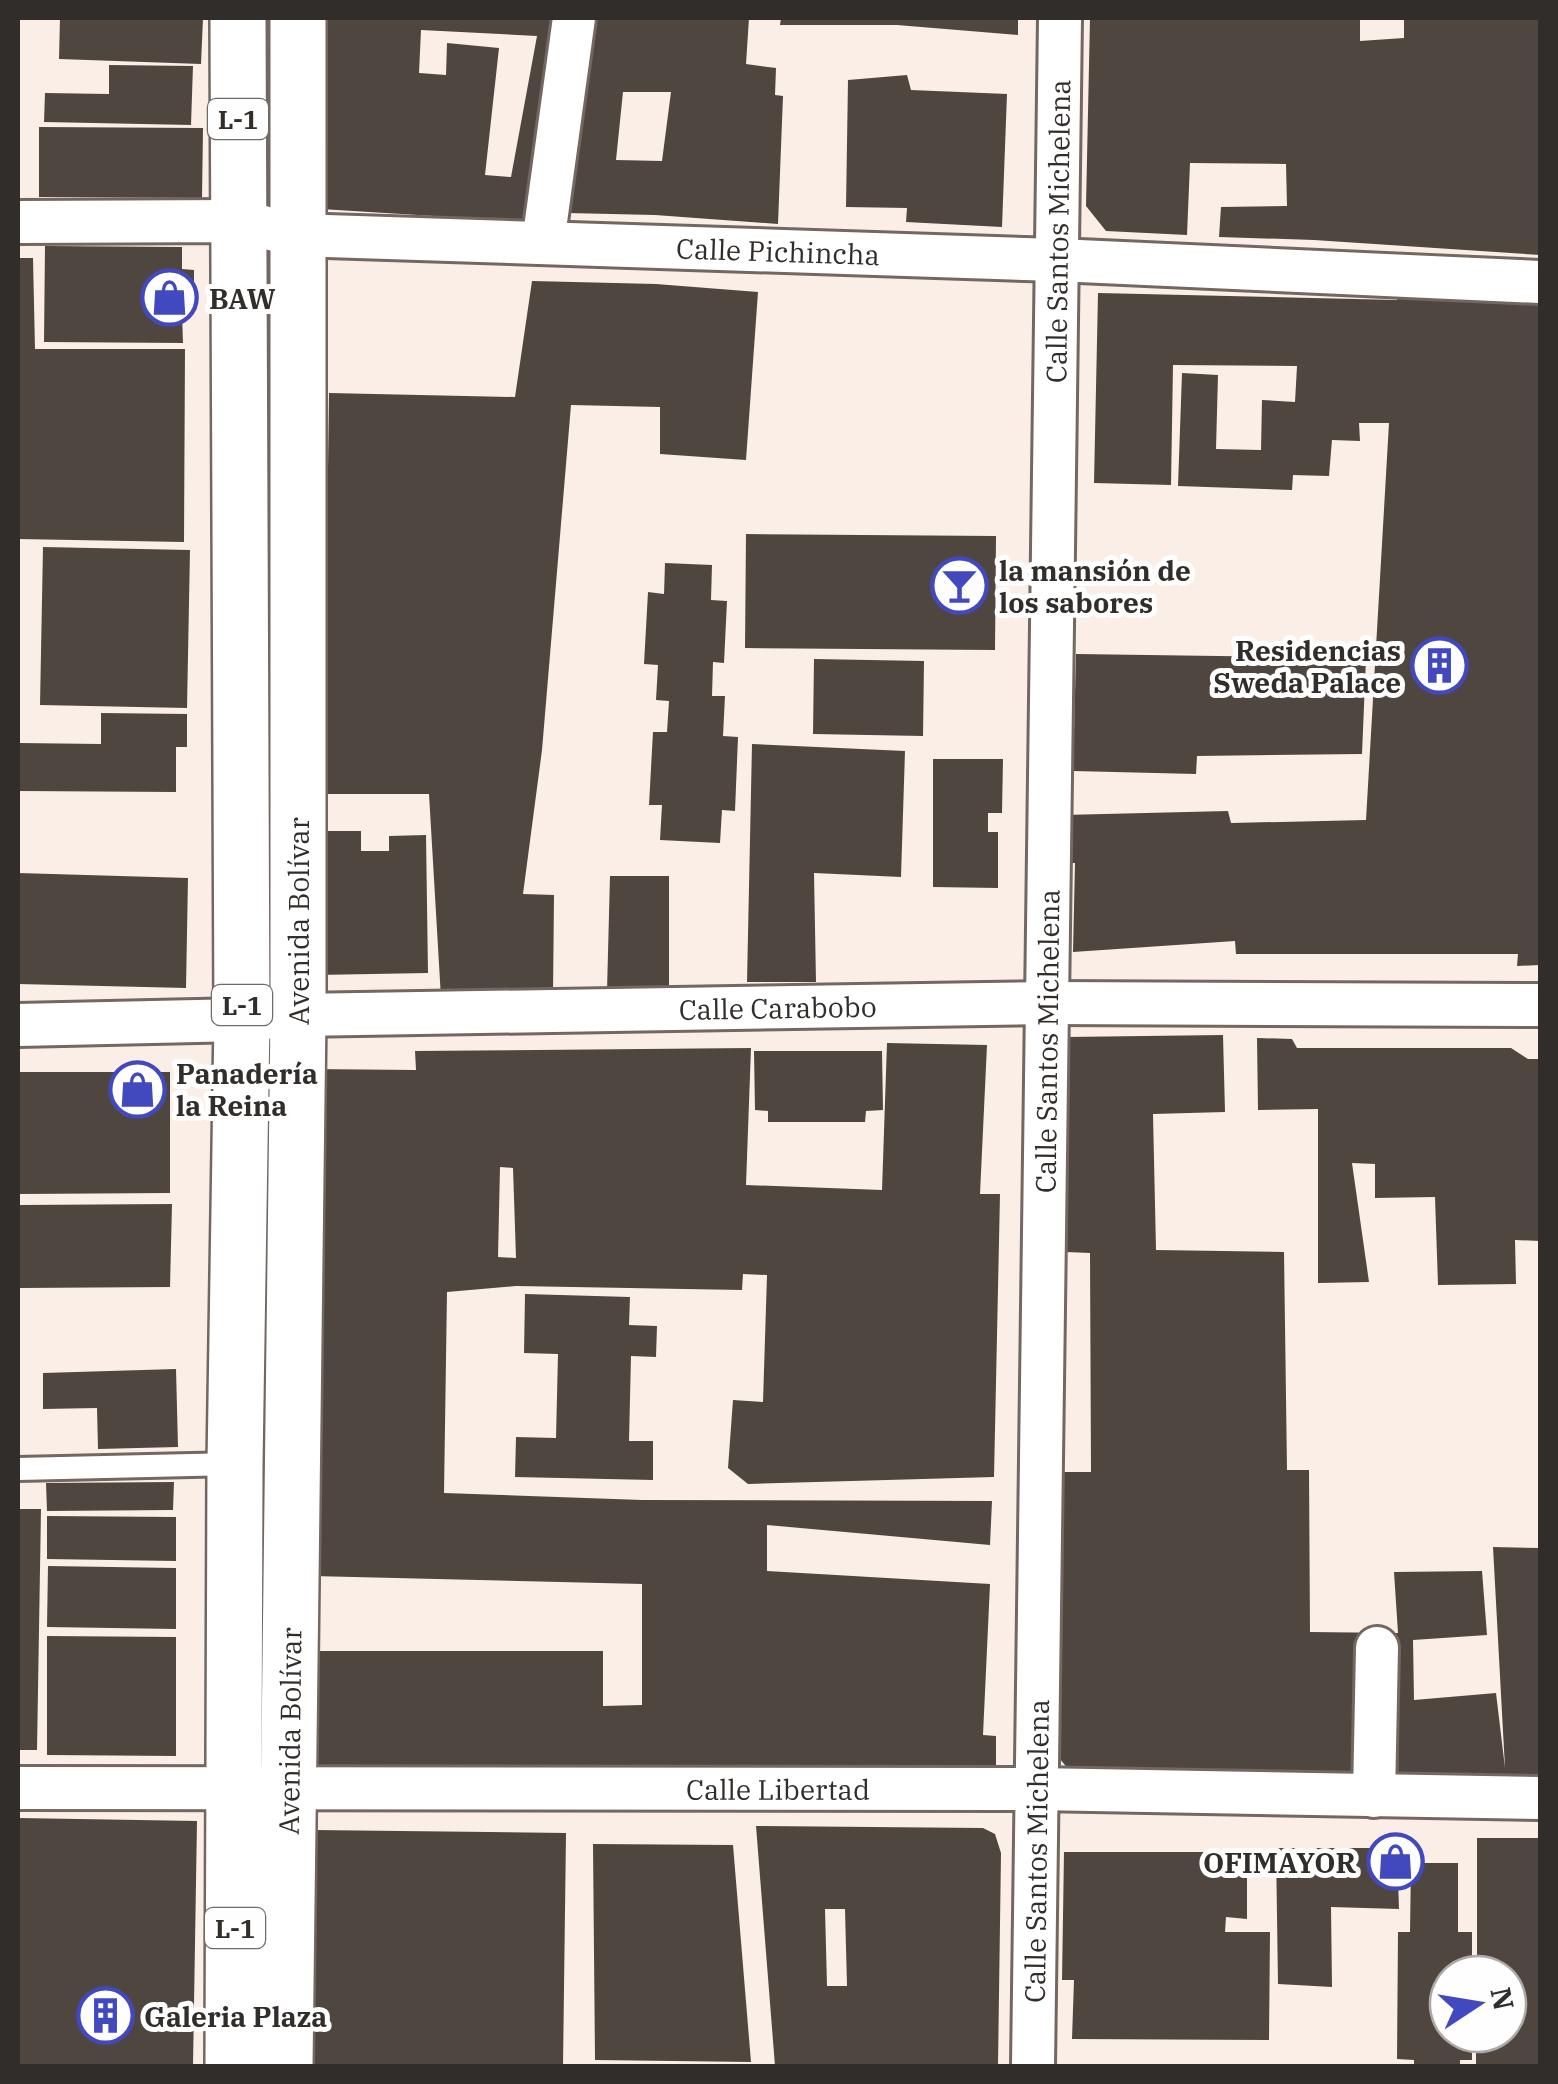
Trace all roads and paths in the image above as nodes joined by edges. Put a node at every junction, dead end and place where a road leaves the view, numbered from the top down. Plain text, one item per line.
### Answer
1 (238, 18) edge
2 (298, 18) edge
3 (574, 18) edge
4 (1060, 18) edge
5 (18, 222) edge
6 (238, 222) junction
7 (296, 234) junction
8 (543, 243) junction
9 (1057, 260) junction
10 (1540, 282) edge
11 (1048, 1003) junction
12 (1540, 1005) edge
13 (298, 1015) junction
14 (242, 1020) junction
15 (18, 1025) edge
16 (235, 1464) junction
17 (18, 1469) edge
18 (1377, 1648) dead end
19 (18, 1788) edge
20 (262, 1790) junction
21 (1036, 1790) junction
22 (1374, 1796) junction
23 (1540, 1798) edge
24 (233, 2066) edge
25 (285, 2066) edge
26 (1033, 2066) edge

1 - 6 main road, Avenida Bolívar / L-1
2 - 7 main road, Avenida Bolívar / L-1
3 - 8 street
4 - 9 street, Calle Santos Michelena
5 - 6 street, Calle Pichincha
6 - 7 street, Calle Pichincha
6 - 14 main road, Avenida Bolívar / L-1
7 - 8 street, Calle Pichincha
7 - 13 main road, Avenida Bolívar / L-1
8 - 9 street, Calle Pichincha
9 - 10 street, Calle Pichincha
9 - 11 street, Calle Santos Michelena
11 - 12 street, Calle Carabobo
11 - 13 street, Calle Carabobo
11 - 21 street, Calle Santos Michelena
13 - 14 street, Calle Carabobo
13 - 20 main road, Avenida Bolívar / L-1
14 - 15 street, Calle Carabobo
14 - 16 main road, Avenida Bolívar / L-1
16 - 17 lane
16 - 20 main road, Avenida Bolívar / L-1
18 - 22 street
19 - 20 street, Calle Libertad
20 - 21 street, Calle Libertad
20 - 24 main road, Avenida Bolívar / L-1
20 - 25 main road, Avenida Bolívar / L-1
21 - 22 street, Calle Libertad
21 - 26 street, Calle Santos Michelena
22 - 23 street, Calle Libertad

